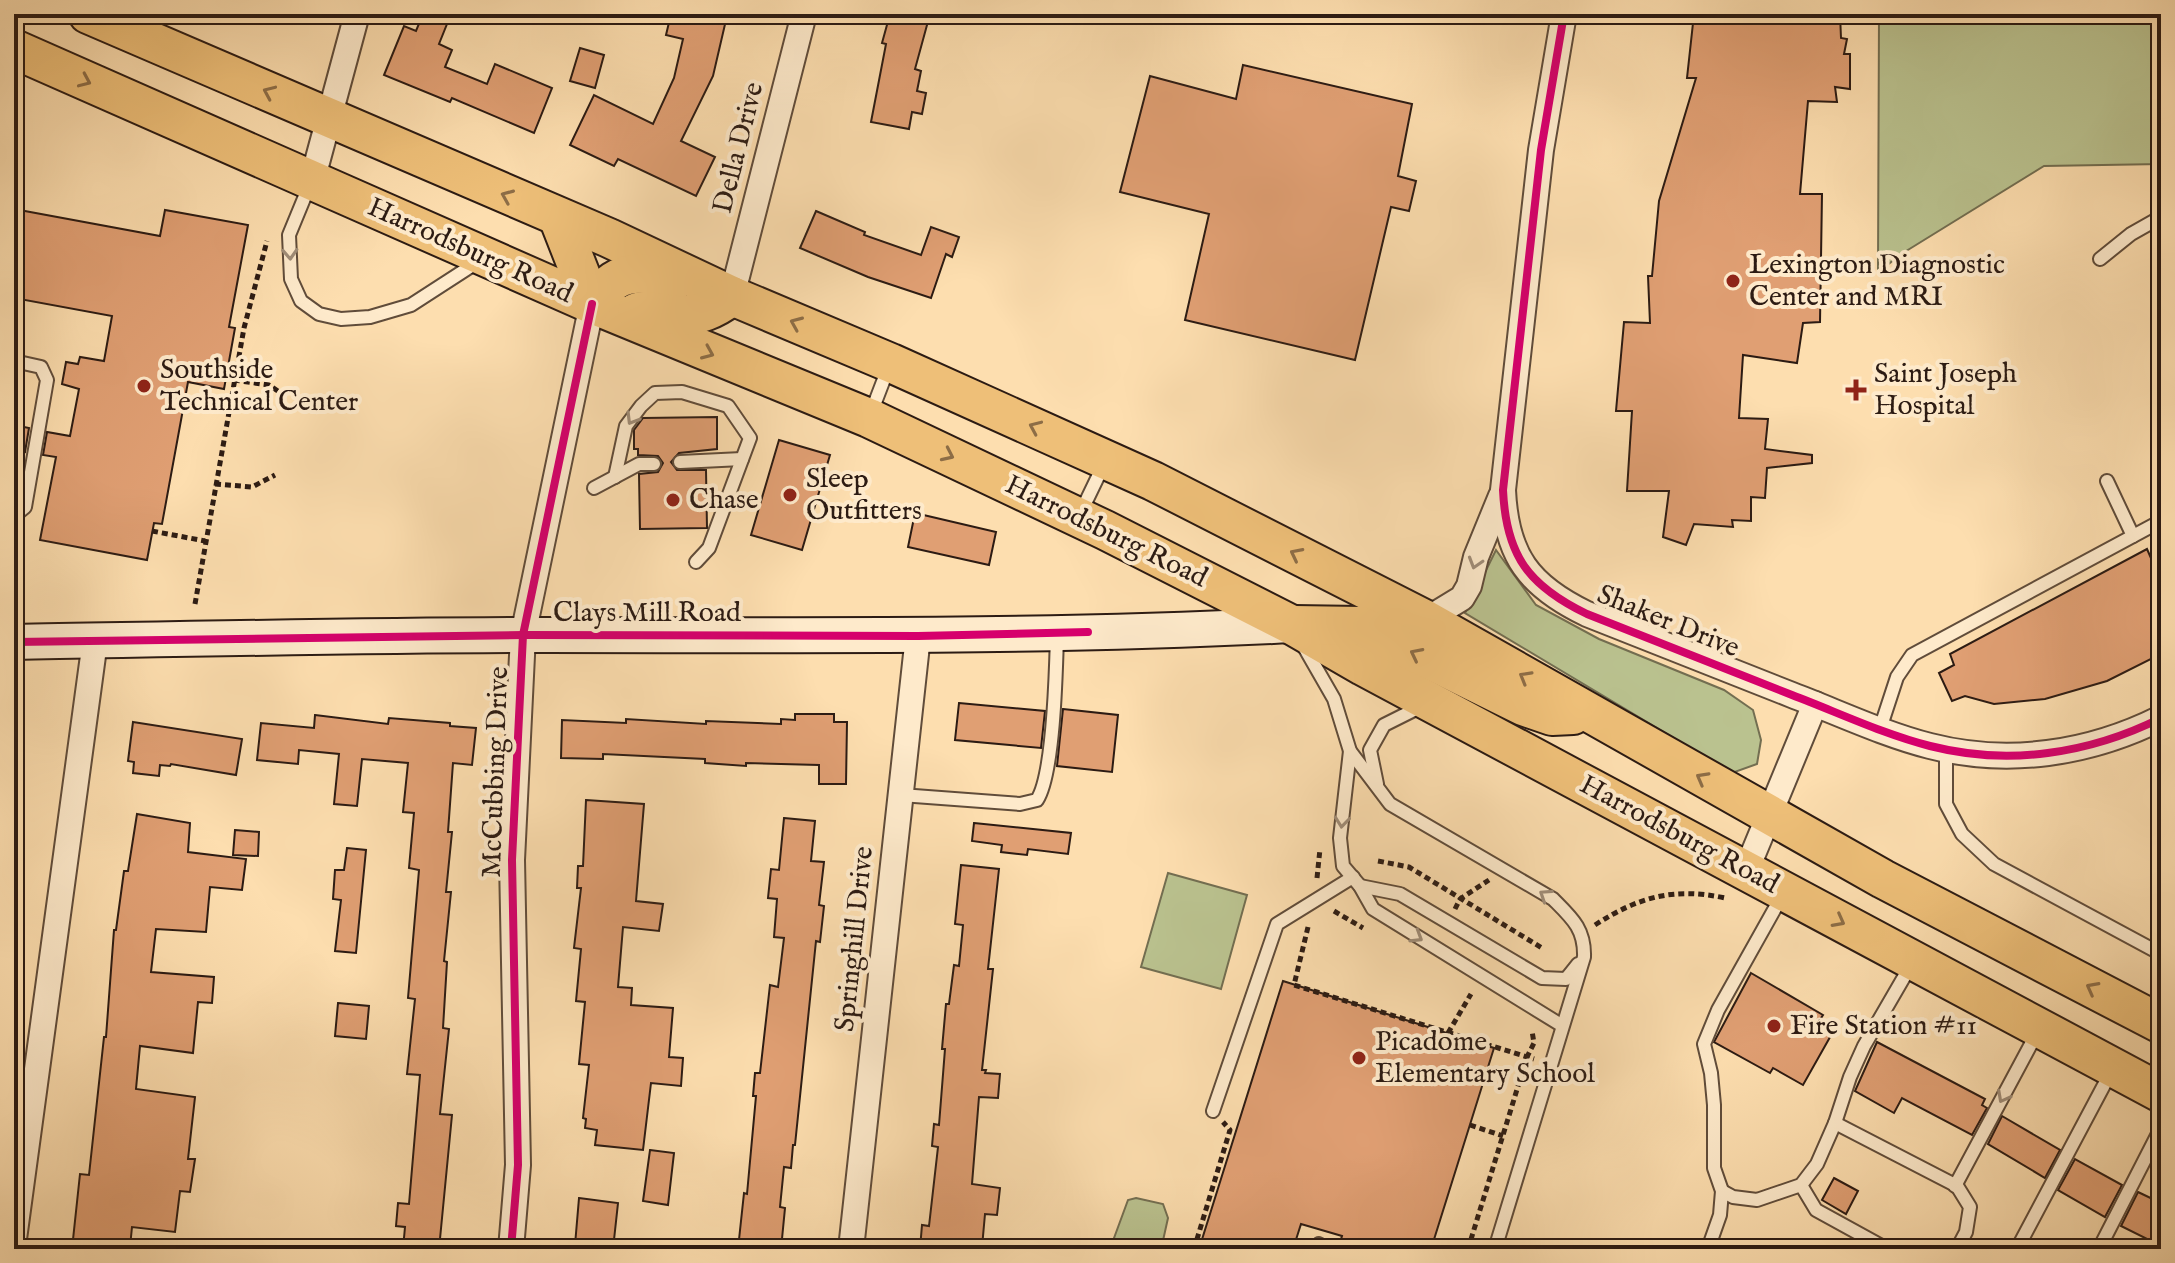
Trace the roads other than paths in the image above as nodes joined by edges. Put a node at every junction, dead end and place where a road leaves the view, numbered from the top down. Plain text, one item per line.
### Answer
1 (88, 14) edge
2 (357, 14) edge
3 (804, 14) edge
4 (1564, 14) edge
5 (14, 49) edge
6 (328, 118) junction
7 (312, 181) junction
8 (558, 217) junction
9 (2161, 217) edge
10 (486, 257) junction
11 (2100, 259) dead end
12 (693, 278) junction
13 (732, 296) junction
14 (605, 310) junction
15 (14, 361) edge
16 (891, 363) junction
17 (869, 418) junction
18 (742, 459) junction
19 (1106, 459) junction
20 (680, 462) dead end
21 (654, 464) dead end
22 (615, 477) junction
23 (2107, 481) dead end
24 (594, 488) dead end
25 (1503, 490) junction
26 (14, 516) edge
27 (1078, 517) junction
28 (2161, 521) edge
29 (2133, 536) junction
30 (696, 562) dead end
31 (1426, 620) junction
32 (1292, 625) junction
33 (1057, 633) junction
34 (523, 635) junction
35 (918, 636) junction
36 (95, 641) junction
37 (14, 642) edge
38 (1430, 702) junction
39 (1815, 704) junction
40 (1593, 715) junction
41 (2161, 718) edge
42 (1880, 729) junction
43 (1946, 749) junction
44 (1350, 751) junction
45 (1379, 791) junction
46 (901, 795) junction
47 (1771, 816) junction
48 (1739, 880) junction
49 (1356, 882) junction
50 (1784, 891) junction
51 (2161, 954) edge
52 (1584, 957) junction
53 (1913, 960) junction
54 (2161, 1024) edge
55 (1561, 1025) junction
56 (2040, 1028) junction
57 (2113, 1068) junction
58 (2161, 1093) edge
59 (1213, 1111) dead end
60 (1835, 1123) junction
61 (2161, 1128) edge
62 (1801, 1185) junction
63 (1955, 1186) junction
64 (1722, 1191) junction
65 (14, 1239) edge
66 (511, 1249) edge
67 (851, 1249) edge
68 (1495, 1249) edge
69 (1708, 1249) edge
70 (1887, 1249) edge
71 (1957, 1249) edge
72 (2017, 1249) edge
73 (2099, 1249) edge

6 -> 1 main road
2 - 6 street
3 - 13 street, Della Drive
4 - 25 street, Shaker Drive
5 -> 7 main road, Harrodsburg Road
6 - 7 street
8 -> 6 main road
7 - 10 main road, Harrodsburg Road
7 -> 10 lane
8 - 12 main road
8 - 14 main road
9 - 11 lane
10 - 14 main road, Harrodsburg Road
12 - 13 main road
12 - 14 main road
13 - 14 main road
16 -> 13 main road
14 -> 17 main road, Harrodsburg Road
14 - 34 street, McCubbing Drive
15 - 26 lane
16 - 17 lane
19 -> 16 main road
17 -> 27 main road, Harrodsburg Road
18 - 20 lane
18 -> 22 lane
18 - 30 lane
19 - 27 lane
31 -> 19 main road
21 - 22 lane
22 - 24 lane
23 - 29 lane
25 -> 31 street
25 - 39 street, Shaker Drive
27 - 32 main road, Harrodsburg Road
28 - 29 lane
29 - 42 lane
40 -> 31 main road
32 - 33 main road, Clays Mill Road
32 - 38 main road, Harrodsburg Road
40 -> 32 main road
32 - 44 lane
33 - 35 main road, Clays Mill Road
33 - 46 lane
34 - 35 main road, Clays Mill Road
34 - 36 main road, Clays Mill Road
34 - 66 street, McCubbing Drive
35 - 46 street, Springhill Drive
36 - 37 main road, Clays Mill Road
36 - 65 street
38 - 45 lane
38 - 48 main road, Harrodsburg Road
39 - 42 street, Shaker Drive
39 - 47 street
47 -> 40 main road
41 - 43 street, Shaker Drive
42 - 43 street, Shaker Drive
43 - 51 lane
44 - 45 lane
44 -> 49 lane
52 -> 45 lane
46 - 67 street, Springhill Drive
47 - 48 street
54 -> 47 main road
48 - 50 main road, Harrodsburg Road
49 - 52 lane
49 -> 55 lane
49 - 59 lane
50 -> 53 main road, Harrodsburg Road
50 - 64 lane
52 - 55 lane
53 - 56 main road, Harrodsburg Road
53 - 60 lane
55 - 68 lane
56 - 57 main road, Harrodsburg Road
56 -> 63 lane
57 - 58 main road, Harrodsburg Road
57 - 72 lane
60 - 62 lane
60 - 63 lane
61 - 73 lane
62 - 64 lane
62 - 70 lane
63 - 71 lane
64 - 69 lane

